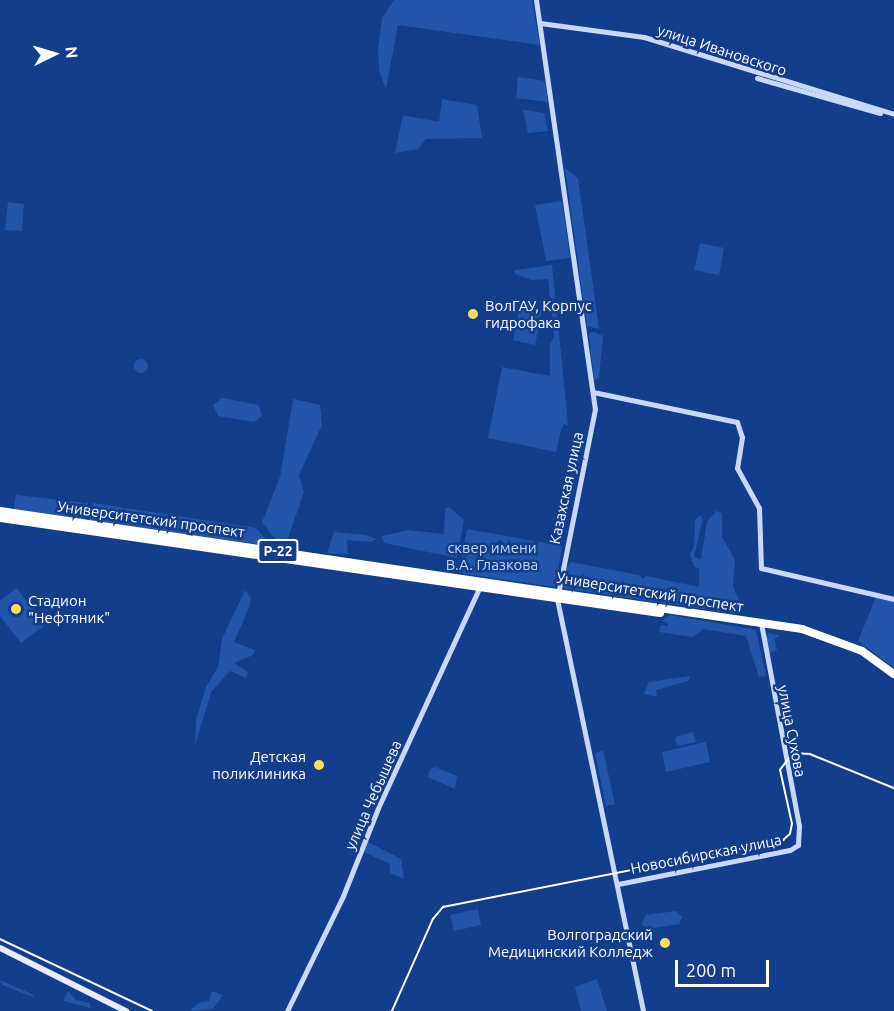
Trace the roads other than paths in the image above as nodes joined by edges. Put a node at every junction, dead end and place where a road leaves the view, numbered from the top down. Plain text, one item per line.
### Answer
1 (536, 0) edge
2 (540, 25) junction
3 (894, 115) edge
4 (593, 392) junction
5 (0, 512) edge
6 (0, 518) edge
7 (395, 572) junction
8 (480, 588) junction
9 (557, 595) junction
10 (894, 599) edge
11 (760, 624) junction
12 (894, 674) edge
13 (894, 679) edge
14 (798, 845) joint
15 (618, 884) junction
16 (0, 948) edge
17 (126, 1011) edge
18 (286, 1011) edge
19 (643, 1011) edge

1 - 2 street, Казахская улица
2 - 3 street, улица Ивановского
2 - 4 street, Казахская улица
4 - 9 street, Казахская улица
4 - 10 street
5 - 7 highway, Университетский проспект / Р-22
6 - 7 highway, Университетский проспект / Р-22
7 - 8 highway, Университетский проспект / Р-22
7 - 9 highway, Университетский проспект / Р-22
8 - 9 highway, Университетский проспект / Р-22
8 - 18 street, улица Чебышева
9 - 11 highway, Университетский проспект / Р-22
9 - 15 street, Казахская улица
11 - 12 highway, Университетский проспект / Р-22
11 - 13 highway, Университетский проспект / Р-22
11 - 14 street, улица Сухова
14 - 15 street, Новосибирская улица
15 - 19 street, Казахская улица
16 - 17 main road

